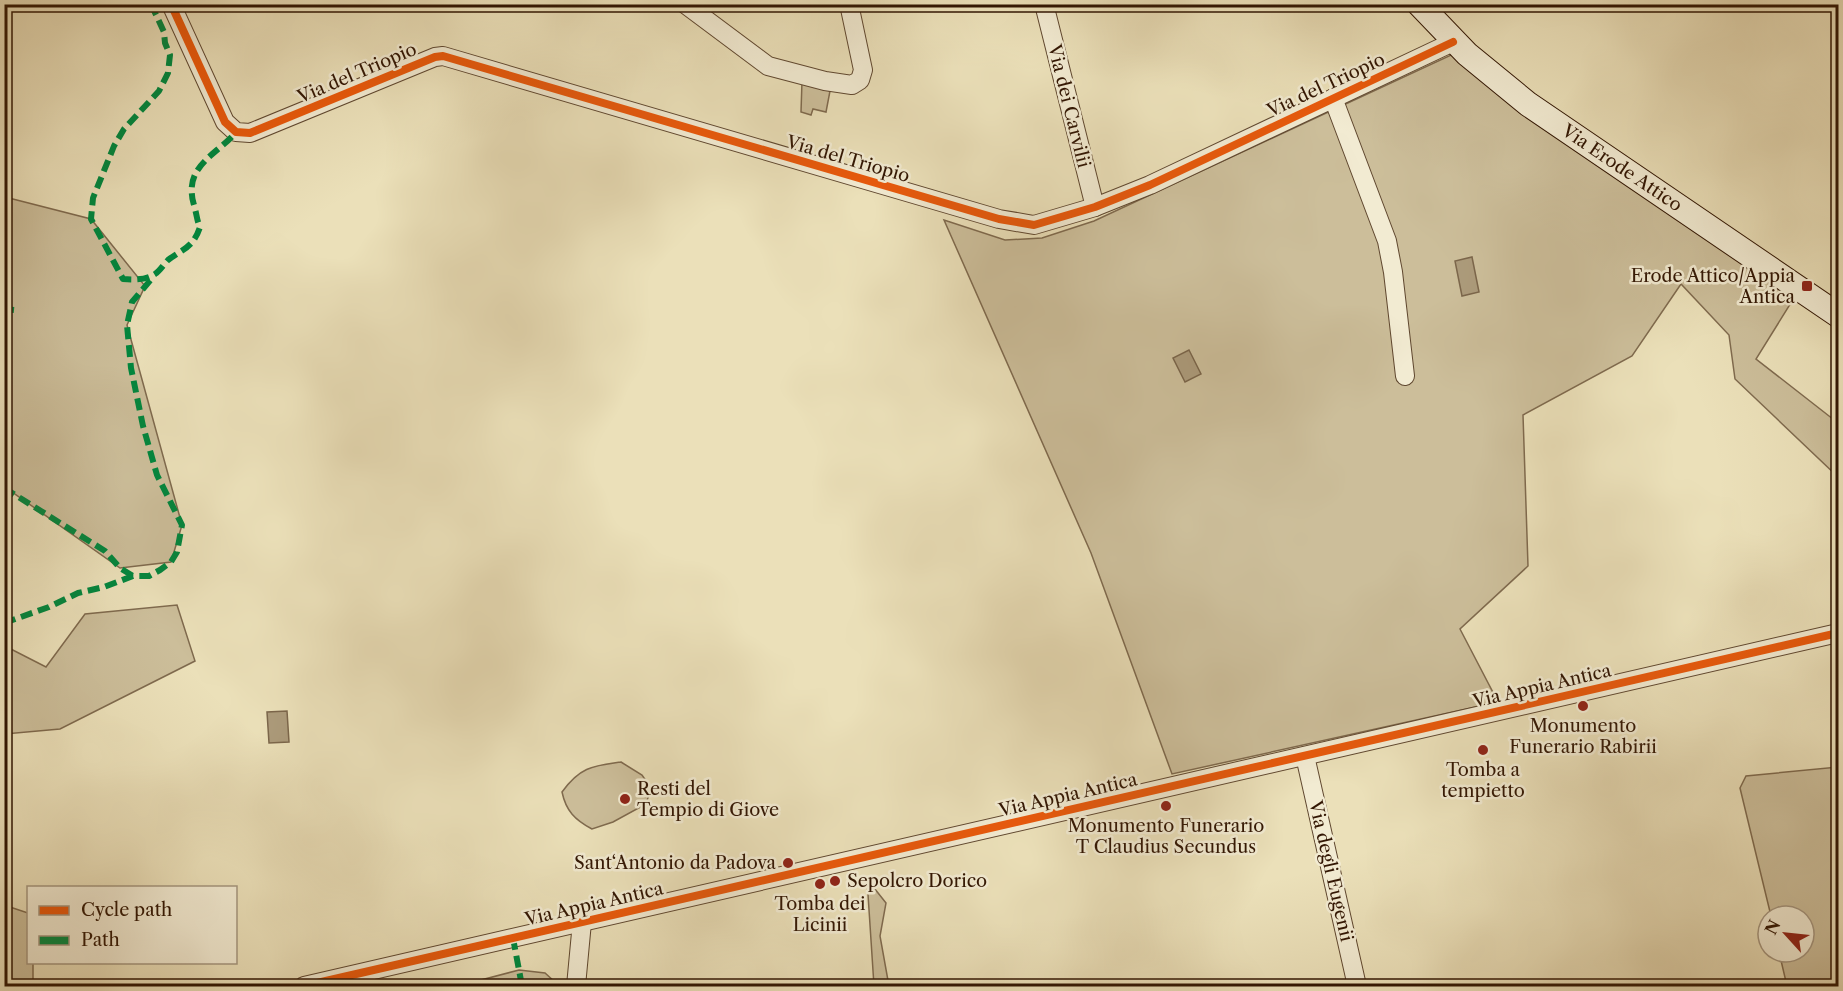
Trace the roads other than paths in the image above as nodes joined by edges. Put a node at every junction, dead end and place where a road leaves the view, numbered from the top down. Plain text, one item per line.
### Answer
1 (171, 4) edge
2 (685, 4) edge
3 (849, 4) edge
4 (1044, 4) edge
5 (1419, 4) edge
6 (1453, 42) junction
7 (1333, 98) junction
8 (1095, 207) junction
9 (1839, 315) edge
10 (1405, 376) dead end
11 (1839, 633) edge
12 (1305, 756) junction
13 (582, 922) junction
14 (304, 987) edge
15 (576, 987) edge
16 (1357, 987) edge

1 - 8 street, Via del Triopio
2 - 3 street
4 - 8 street, Via dei Carvilii
5 - 6 main road, Via Erode Attico
6 - 7 street, Via del Triopio
6 - 9 main road, Via Erode Attico
7 - 8 street, Via del Triopio
7 - 10 street
11 - 12 street, Via Appia Antica
12 - 13 street, Via Appia Antica
12 - 16 street, Via degli Eugenii
13 - 14 street, Via Appia Antica
13 - 15 street

